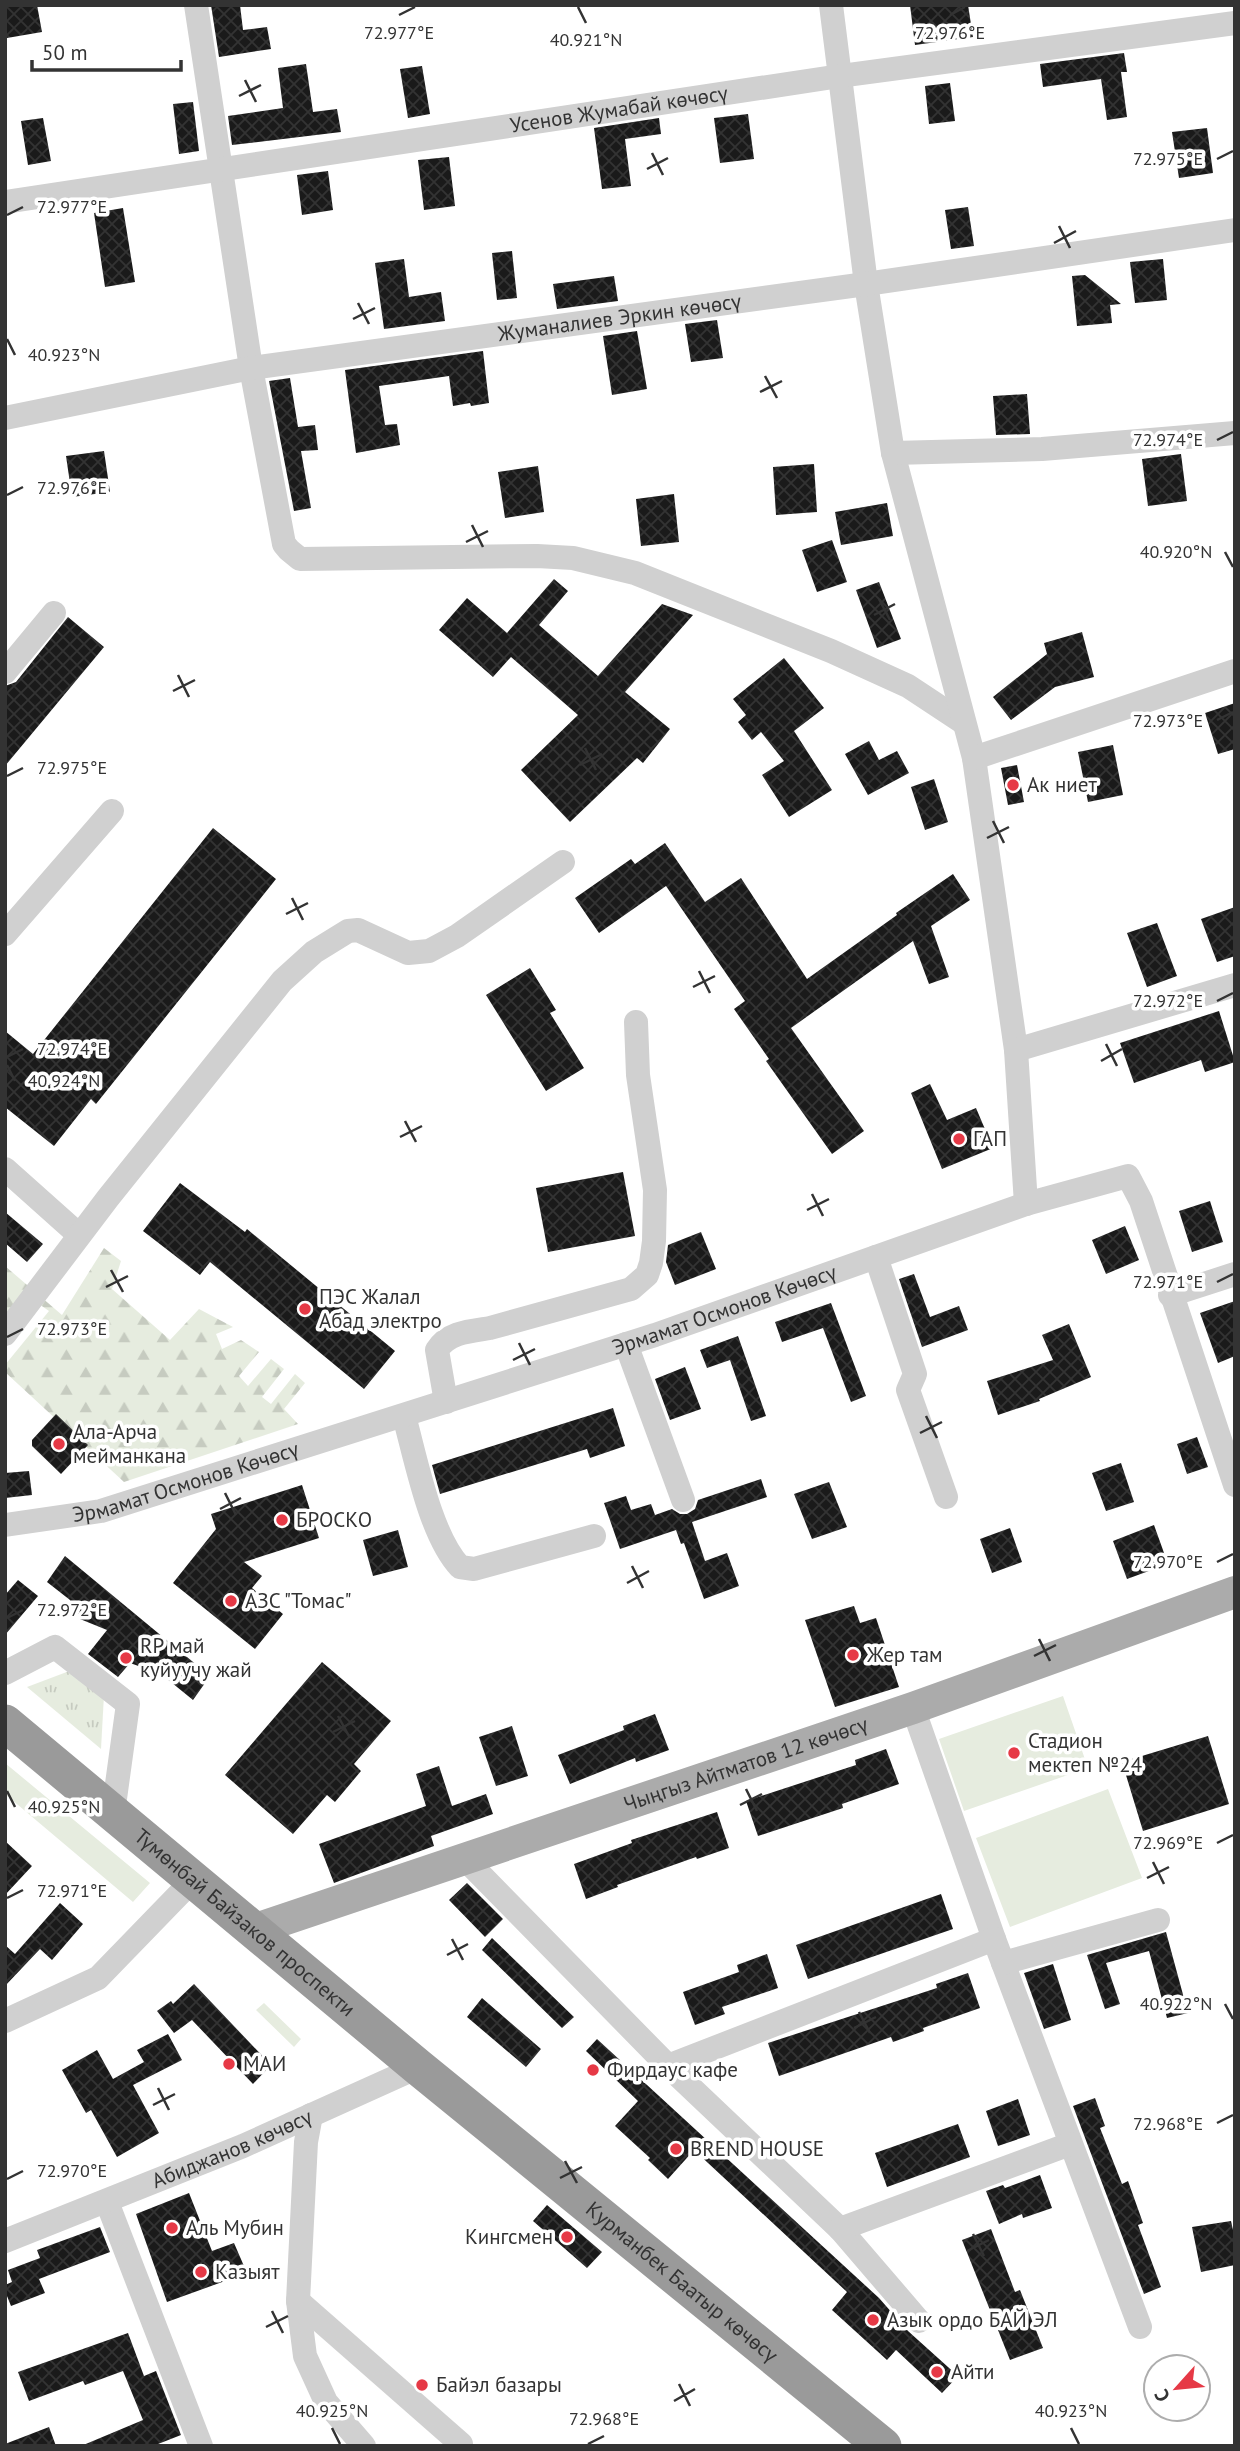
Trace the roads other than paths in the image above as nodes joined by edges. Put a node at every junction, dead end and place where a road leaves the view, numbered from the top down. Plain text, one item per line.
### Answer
1 (196, 5) edge
2 (831, 5) edge
3 (1235, 23) edge
4 (840, 76) junction
5 (220, 169) junction
6 (5, 202) edge
7 (1235, 230) edge
8 (866, 284) junction
9 (251, 368) junction
10 (5, 418) edge
11 (1235, 432) edge
12 (892, 453) junction
13 (54, 613) dead end
14 (1235, 671) edge
15 (5, 672) edge
16 (964, 723) junction
17 (974, 758) junction
18 (112, 811) dead end
19 (563, 862) dead end
20 (5, 934) edge
21 (1235, 985) edge
22 (636, 1022) dead end
23 (1016, 1050) junction
24 (5, 1169) edge
25 (1027, 1204) junction
26 (79, 1235) junction
27 (876, 1257) junction
28 (1235, 1273) edge
29 (1170, 1295) junction
30 (5, 1334) edge
31 (626, 1344) junction
32 (446, 1402) junction
33 (404, 1416) junction
34 (1235, 1485) edge
35 (946, 1497) dead end
36 (683, 1500) dead end
37 (5, 1525) edge
38 (594, 1536) dead end
39 (1235, 1592) edge
40 (5, 1672) edge
41 (912, 1708) junction
42 (5, 1723) edge
43 (113, 1813) junction
44 (465, 1859) junction
45 (193, 1880) junction
46 (1158, 1920) dead end
47 (253, 1930) junction
48 (994, 1939) junction
49 (1003, 1964) junction
50 (5, 2021) edge
51 (668, 2066) junction
52 (418, 2067) junction
53 (311, 2115) junction
54 (1070, 2144) junction
55 (107, 2202) junction
56 (841, 2229) junction
57 (5, 2241) edge
58 (298, 2301) junction
59 (919, 2321) dead end
60 (1140, 2327) dead end
61 (461, 2444) dead end
62 (201, 2446) edge
63 (363, 2446) edge
64 (883, 2446) edge

1 - 5 street
2 - 4 street
3 - 4 street, Усенов Жумабай көчөсү
4 - 5 street, Усенов Жумабай көчөсү
4 - 8 street
5 - 6 street, Усенов Жумабай көчөсү
5 - 9 street
7 - 8 street, Жуманалиев Эркин көчөсү
8 - 9 street, Жуманалиев Эркин көчөсү
8 - 12 street
9 - 10 street, Жуманалиев Эркин көчөсү
9 - 16 street
11 - 12 street
12 - 16 street
13 - 15 street
14 - 17 street
16 - 17 street
17 - 23 street
18 - 20 street
19 - 26 street
21 - 23 street
22 - 32 street
23 - 25 street
24 - 26 street
25 - 27 street, Эрмамат Осмонов Көчөсү
25 - 29 street, Эрмамат Осмонов Көчөсү
26 - 30 street
27 - 31 street, Эрмамат Осмонов Көчөсү
27 - 35 street
28 - 29 street
29 - 34 street, Эрмамат Осмонов Көчөсү
31 - 32 street, Эрмамат Осмонов Көчөсү
31 - 36 street
32 - 33 street, Эрмамат Осмонов Көчөсү
33 - 37 street, Эрмамат Осмонов Көчөсү
33 - 38 street
39 - 41 main road, Чыңгыз Айтматов 12 көчөсү
40 - 43 street
41 - 44 main road, Чыңгыз Айтматов 12 көчөсү
41 - 48 street
42 - 43 highway, Түмөнбай Байзаков проспекти
43 - 45 highway, Түмөнбай Байзаков проспекти
44 - 47 main road, Чыңгыз Айтматов 12 көчөсү
44 - 51 street
45 - 47 highway, Түмөнбай Байзаков проспекти
45 - 50 street
46 - 49 street
47 - 52 highway, Түмөнбай Байзаков проспекти
48 - 49 street
48 - 51 street
49 - 54 street
51 - 56 street
52 - 53 street, Абиджанов көчөсү
52 - 64 highway, Курманбек Баатыр көчөсү
53 - 55 street, Абиджанов көчөсү
53 - 58 street
54 - 56 street
54 - 60 street
55 - 57 street, Абиджанов көчөсү
55 - 62 street
56 - 59 street
58 - 61 street
58 - 63 street

